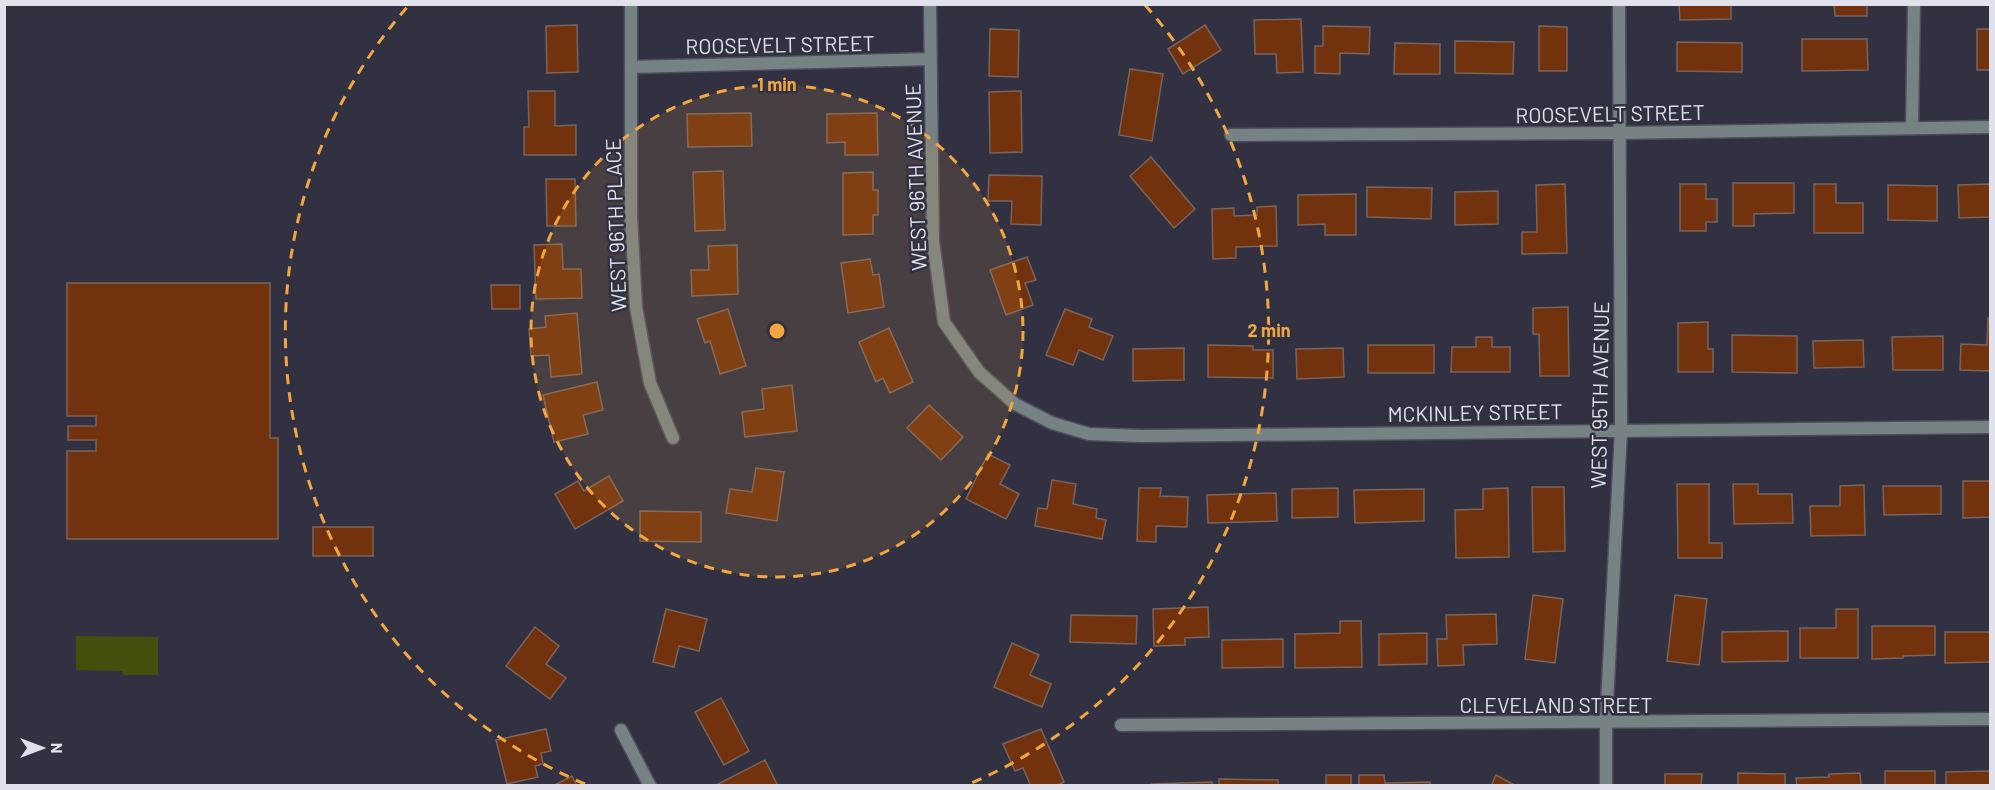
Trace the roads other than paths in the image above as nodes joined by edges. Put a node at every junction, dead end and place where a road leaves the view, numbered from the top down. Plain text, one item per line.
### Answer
1 (631, 4) edge
2 (930, 4) edge
3 (1619, 4) edge
4 (1914, 4) edge
5 (930, 60) junction
6 (631, 67) junction
7 (1990, 127) edge
8 (1912, 128) junction
9 (1619, 133) junction
10 (1231, 135) dead end
11 (979, 372) joint
12 (1990, 427) edge
13 (1621, 430) junction
14 (673, 438) dead end
15 (1990, 719) edge
16 (1606, 723) junction
17 (1121, 725) dead end
18 (621, 730) dead end
19 (650, 786) edge
20 (1606, 786) edge

1 - 6 street, WEST 96TH PLACE
2 - 5 street, WEST 96TH AVENUE
3 - 9 street, WEST 95TH AVENUE
4 - 8 street
5 - 6 street, ROOSEVELT STREET
5 - 11 street, WEST 96TH AVENUE
6 - 14 street, WEST 96TH PLACE
7 - 8 street, ROOSEVELT STREET
8 - 9 street, ROOSEVELT STREET
9 - 10 street, ROOSEVELT STREET
9 - 13 street, WEST 95TH AVENUE
11 - 13 street, MCKINLEY STREET
12 - 13 street, MCKINLEY STREET
13 - 16 street, WEST 95TH AVENUE
15 - 16 street, CLEVELAND STREET
16 - 17 street, CLEVELAND STREET
16 - 20 street, WEST 95TH AVENUE
18 - 19 street

